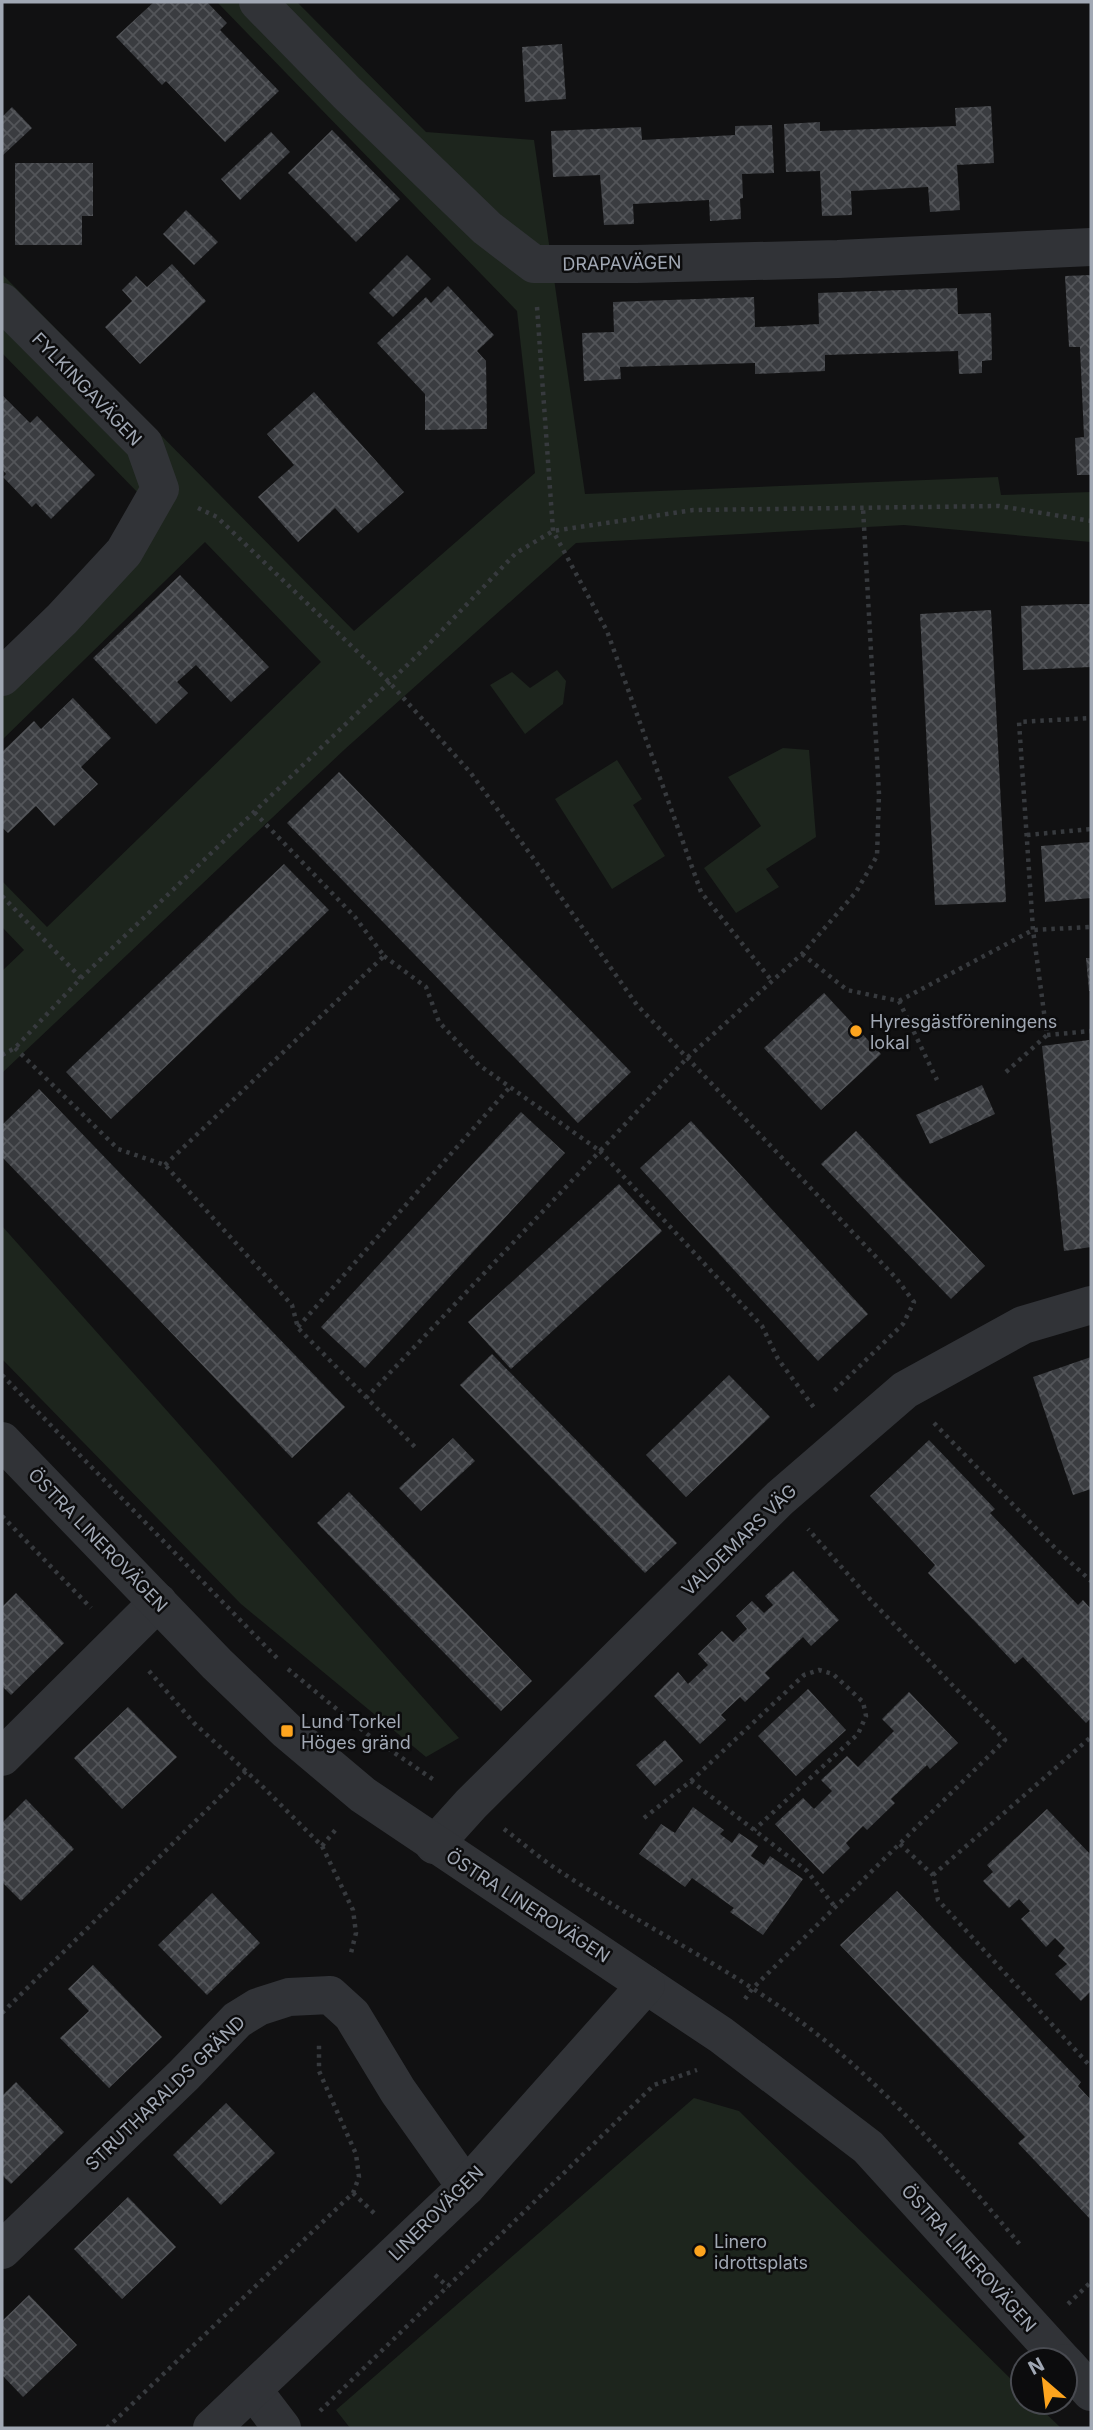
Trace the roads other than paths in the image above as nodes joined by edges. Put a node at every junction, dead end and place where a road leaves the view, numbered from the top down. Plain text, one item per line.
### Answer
1 (258, 2) edge
2 (1091, 247) edge
3 (2, 302) edge
4 (2, 677) edge
5 (1091, 1305) edge
6 (2, 1441) edge
7 (158, 1602) junction
8 (2, 1757) edge
9 (434, 1844) junction
10 (646, 1985) junction
11 (466, 2187) junction
12 (2, 2250) edge
13 (1049, 2346) edge
14 (1079, 2379) edge
15 (253, 2390) junction
16 (1091, 2392) edge
17 (297, 2423) edge
18 (212, 2428) edge

1 - 2 street, DRAPAVÄGEN
3 - 4 street, FYLKINGAVÄGEN
5 - 9 street, VALDEMARS VÄG
6 - 7 street, ÖSTRA LINEROVÄGEN
7 - 8 street
7 - 9 street, ÖSTRA LINEROVÄGEN
9 - 10 street, ÖSTRA LINEROVÄGEN
10 - 11 street, LINEROVÄGEN
10 - 13 street, ÖSTRA LINEROVÄGEN
11 - 12 street, STRUTHARALDS GRÄND
11 - 15 street, LINEROVÄGEN
14 - 16 street, ÖSTRA LINEROVÄGEN
15 - 17 street
15 - 18 street, LINEROVÄGEN

